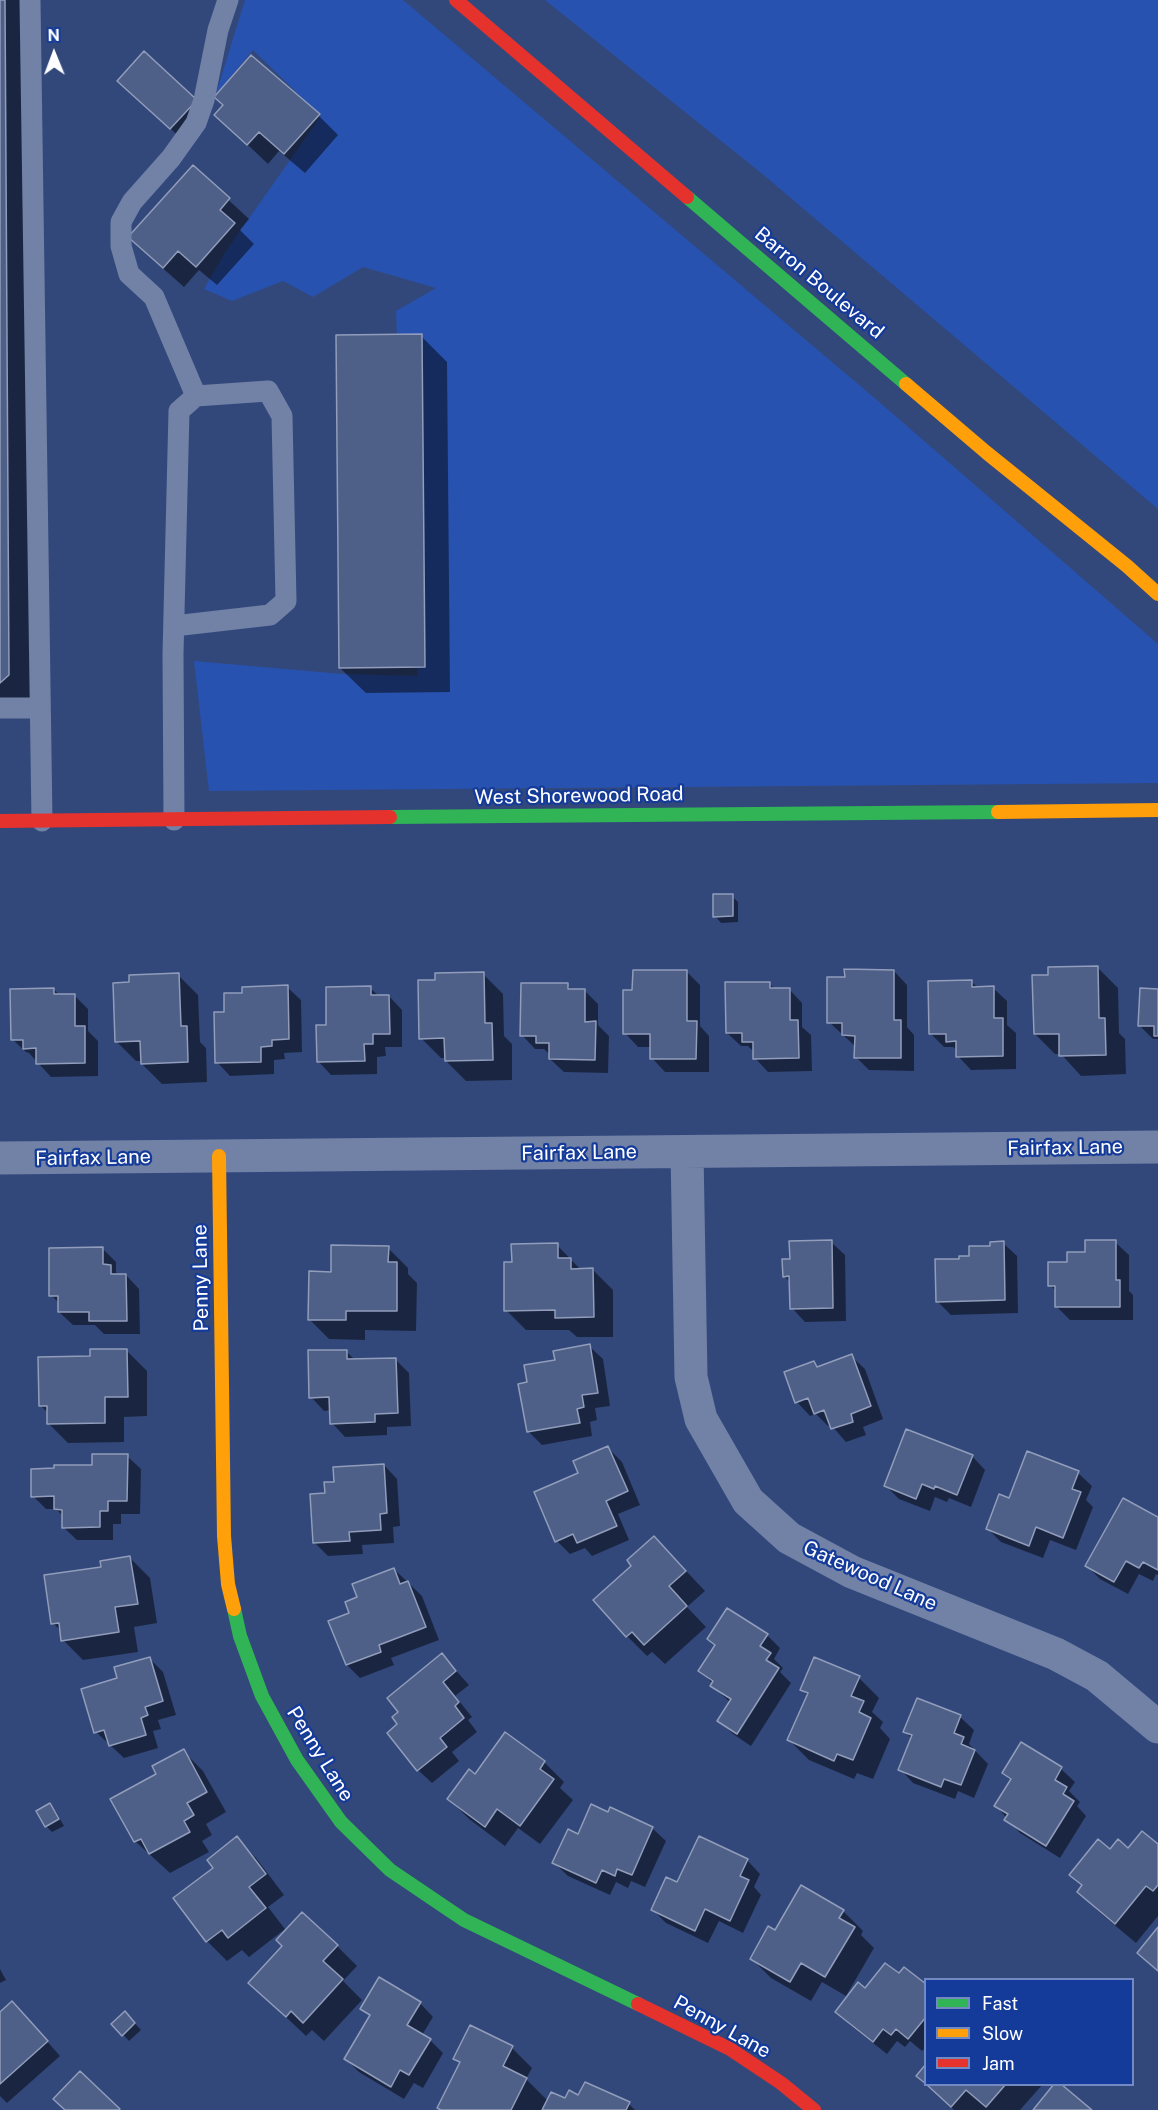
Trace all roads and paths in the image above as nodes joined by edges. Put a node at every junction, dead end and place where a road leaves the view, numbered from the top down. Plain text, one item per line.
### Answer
1 (30, 0) edge
2 (228, 0) edge
3 (456, 0) edge
4 (196, 396) junction
5 (1158, 594) edge
6 (174, 626) junction
7 (0, 708) edge
8 (40, 708) junction
9 (1158, 810) edge
10 (174, 819) junction
11 (0, 821) edge
12 (42, 821) junction
13 (1158, 1147) edge
14 (687, 1152) junction
15 (219, 1156) junction
16 (0, 1158) edge
17 (1158, 1727) edge
18 (814, 2110) edge

1 - 8 lane
2 - 4 lane
3 - 5 main road, Barron Boulevard
4 - 6 lane
4 - 6 lane
6 - 10 lane
7 - 8 lane
8 - 12 lane
9 - 10 main road, West Shorewood Road
10 - 12 main road, West Shorewood Road
11 - 12 main road, West Shorewood Road
13 - 14 street, Fairfax Lane
14 - 15 street, Fairfax Lane
14 - 17 street, Gatewood Lane
15 - 16 street, Fairfax Lane
15 - 18 main road, Penny Lane

